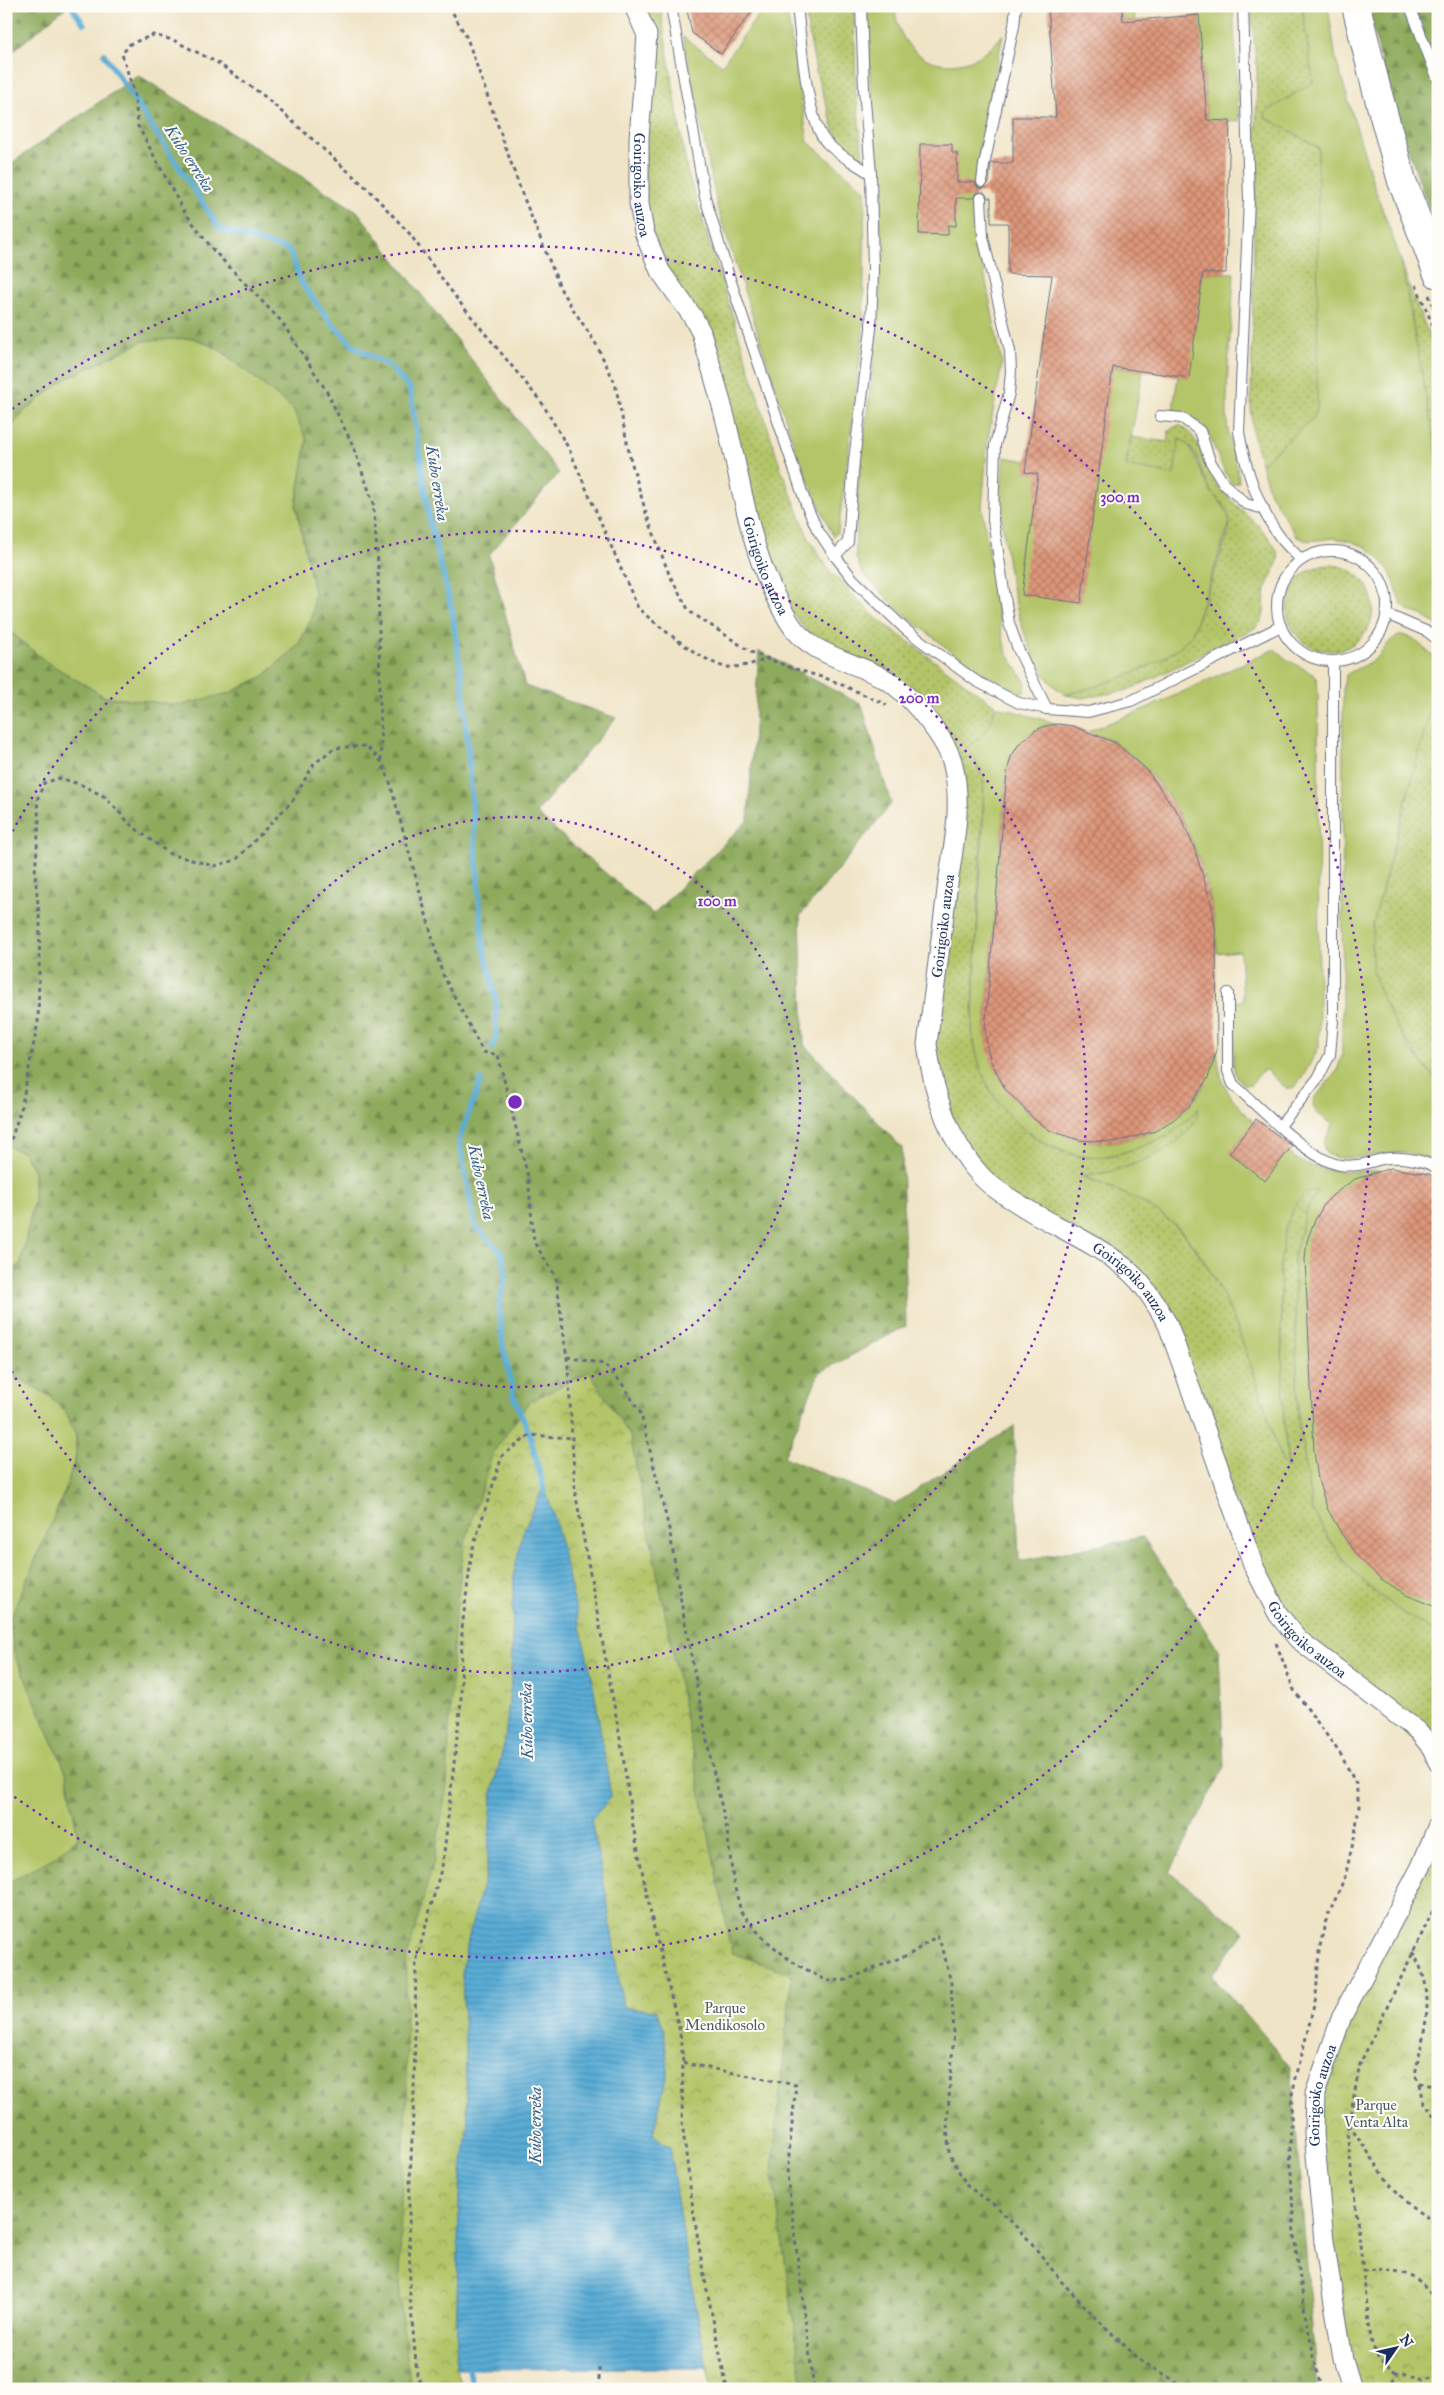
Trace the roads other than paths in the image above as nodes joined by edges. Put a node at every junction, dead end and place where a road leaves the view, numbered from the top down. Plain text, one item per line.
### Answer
1 (634, 6) edge
2 (671, 6) edge
3 (797, 6) edge
4 (861, 6) edge
5 (1016, 6) edge
6 (1243, 6) edge
7 (1356, 6) edge
8 (1410, 6) edge
9 (1438, 80) edge
10 (871, 174) junction
11 (982, 182) dead end
12 (981, 198) dead end
13 (1438, 274) edge
14 (1160, 416) dead end
15 (1264, 509) junction
16 (835, 556) junction
17 (1301, 560) junction
18 (1386, 614) junction
19 (1281, 626) junction
20 (1438, 640) edge
21 (1333, 661) junction
22 (1047, 709) junction
23 (1228, 993) dead end
24 (1280, 1126) junction
25 (1438, 1168) edge
26 (1438, 1762) edge
27 (1438, 1824) edge
28 (1352, 2389) edge

1 - 26 street, Goirigoiko auzoa
2 - 16 lane
3 - 10 lane
4 - 10 lane
5 - 11 lane
6 - 15 lane
7 - 13 street
8 - 9 lane
10 - 16 lane
12 - 22 lane
14 - 15 lane
15 - 17 lane
16 - 22 lane
17 - 18 lane
17 - 19 lane
18 - 20 lane
18 - 21 lane
19 - 21 lane
19 - 22 lane
21 - 24 lane
23 - 24 lane
24 - 25 lane
27 - 28 street, Goirigoiko auzoa

